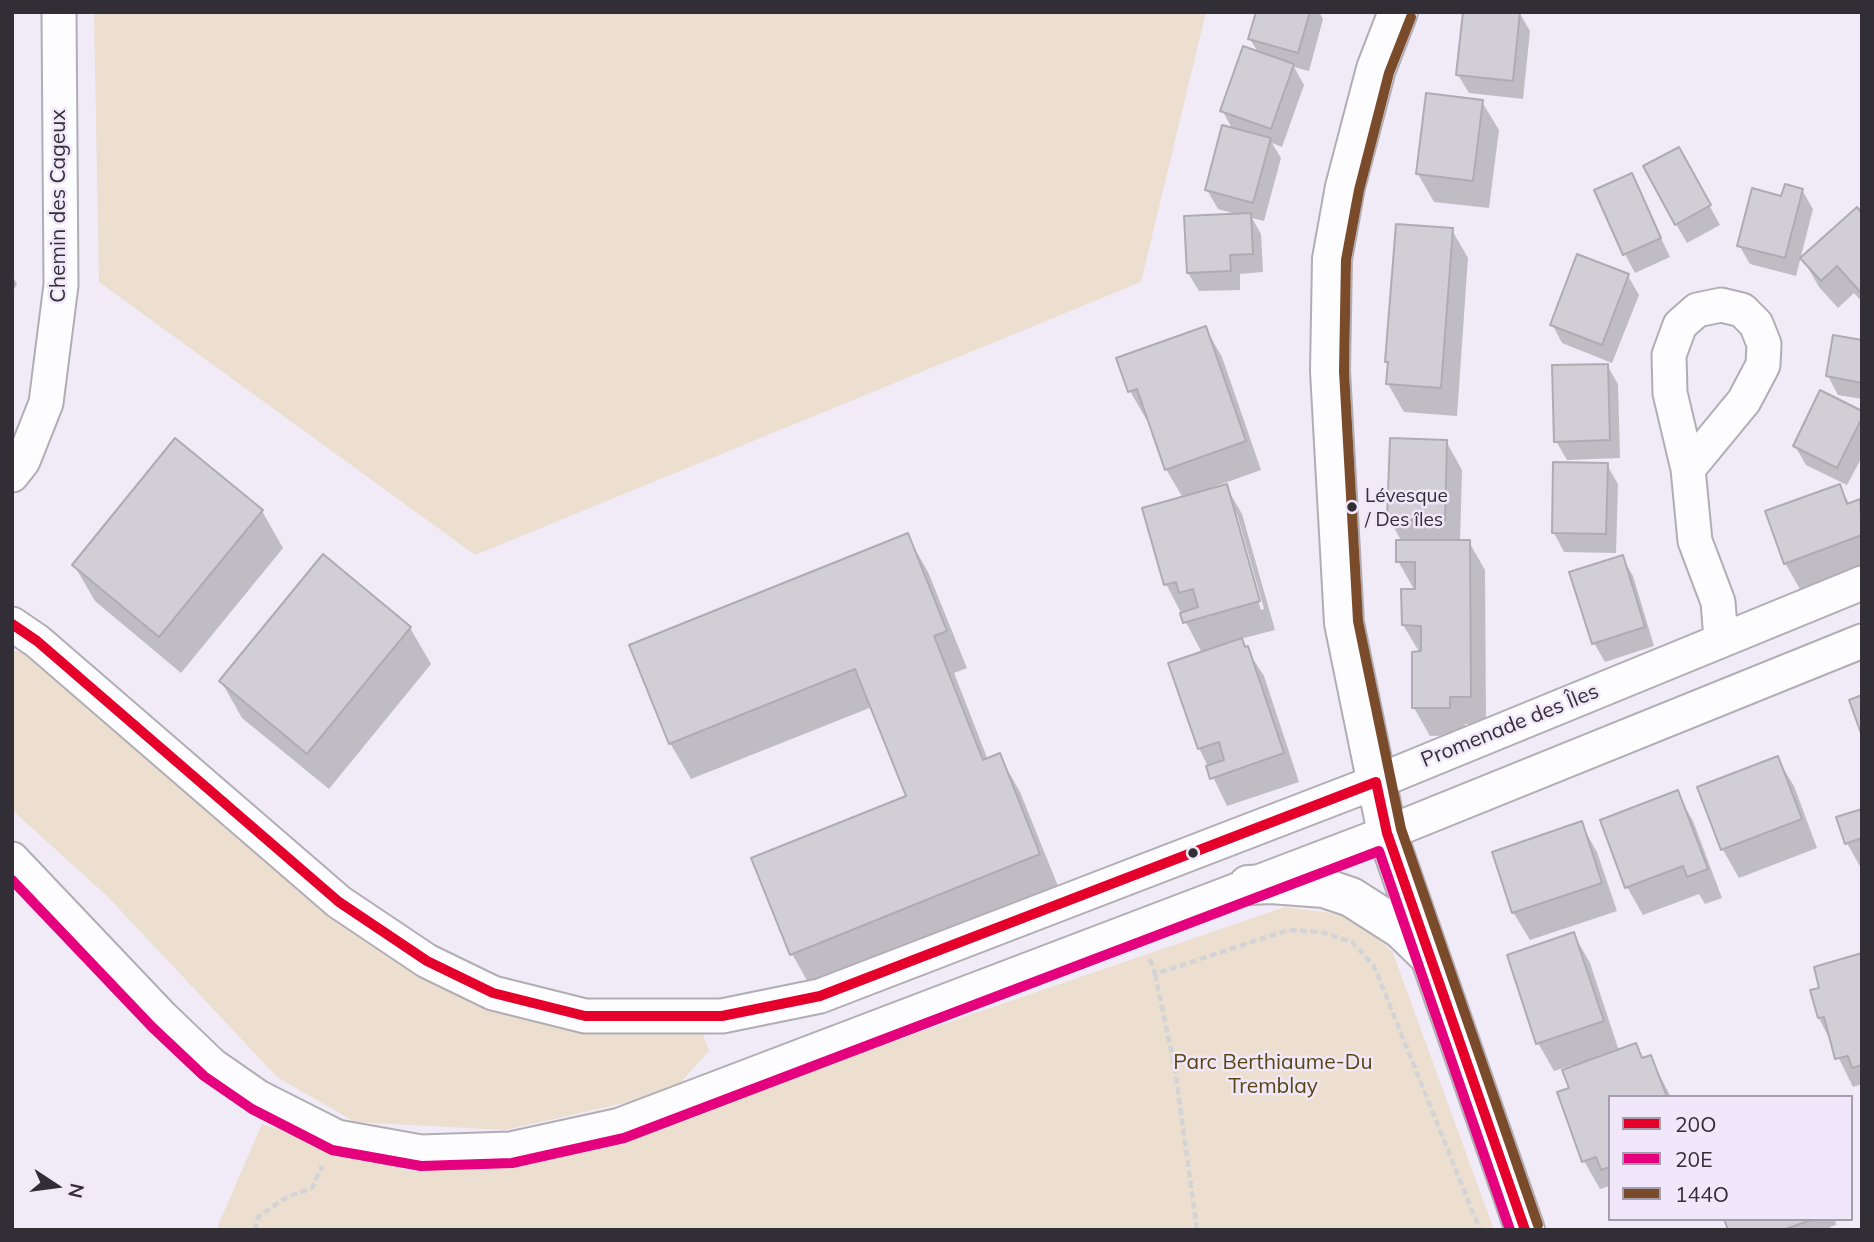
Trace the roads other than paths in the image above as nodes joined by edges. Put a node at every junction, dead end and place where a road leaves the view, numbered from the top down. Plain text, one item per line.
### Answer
1 (59, 12) edge
2 (1398, 12) edge
3 (1688, 469) dead end
4 (12, 475) edge
5 (1862, 583) edge
6 (12, 624) edge
7 (1721, 639) junction
8 (1862, 641) edge
9 (1376, 782) junction
10 (1387, 833) junction
11 (12, 859) edge
12 (1248, 885) junction
13 (1429, 955) junction
14 (1525, 1230) edge

1 - 4 street, Chemin des Cageux
2 - 9 street
3 - 7 street
5 - 7 street, Promenade des Îles
6 - 9 street, Promenade des Îles
7 - 9 street, Promenade des Îles
8 - 10 street
9 - 10 street
10 - 12 street
10 - 13 street
11 - 12 street
12 - 13 street
13 - 14 street

